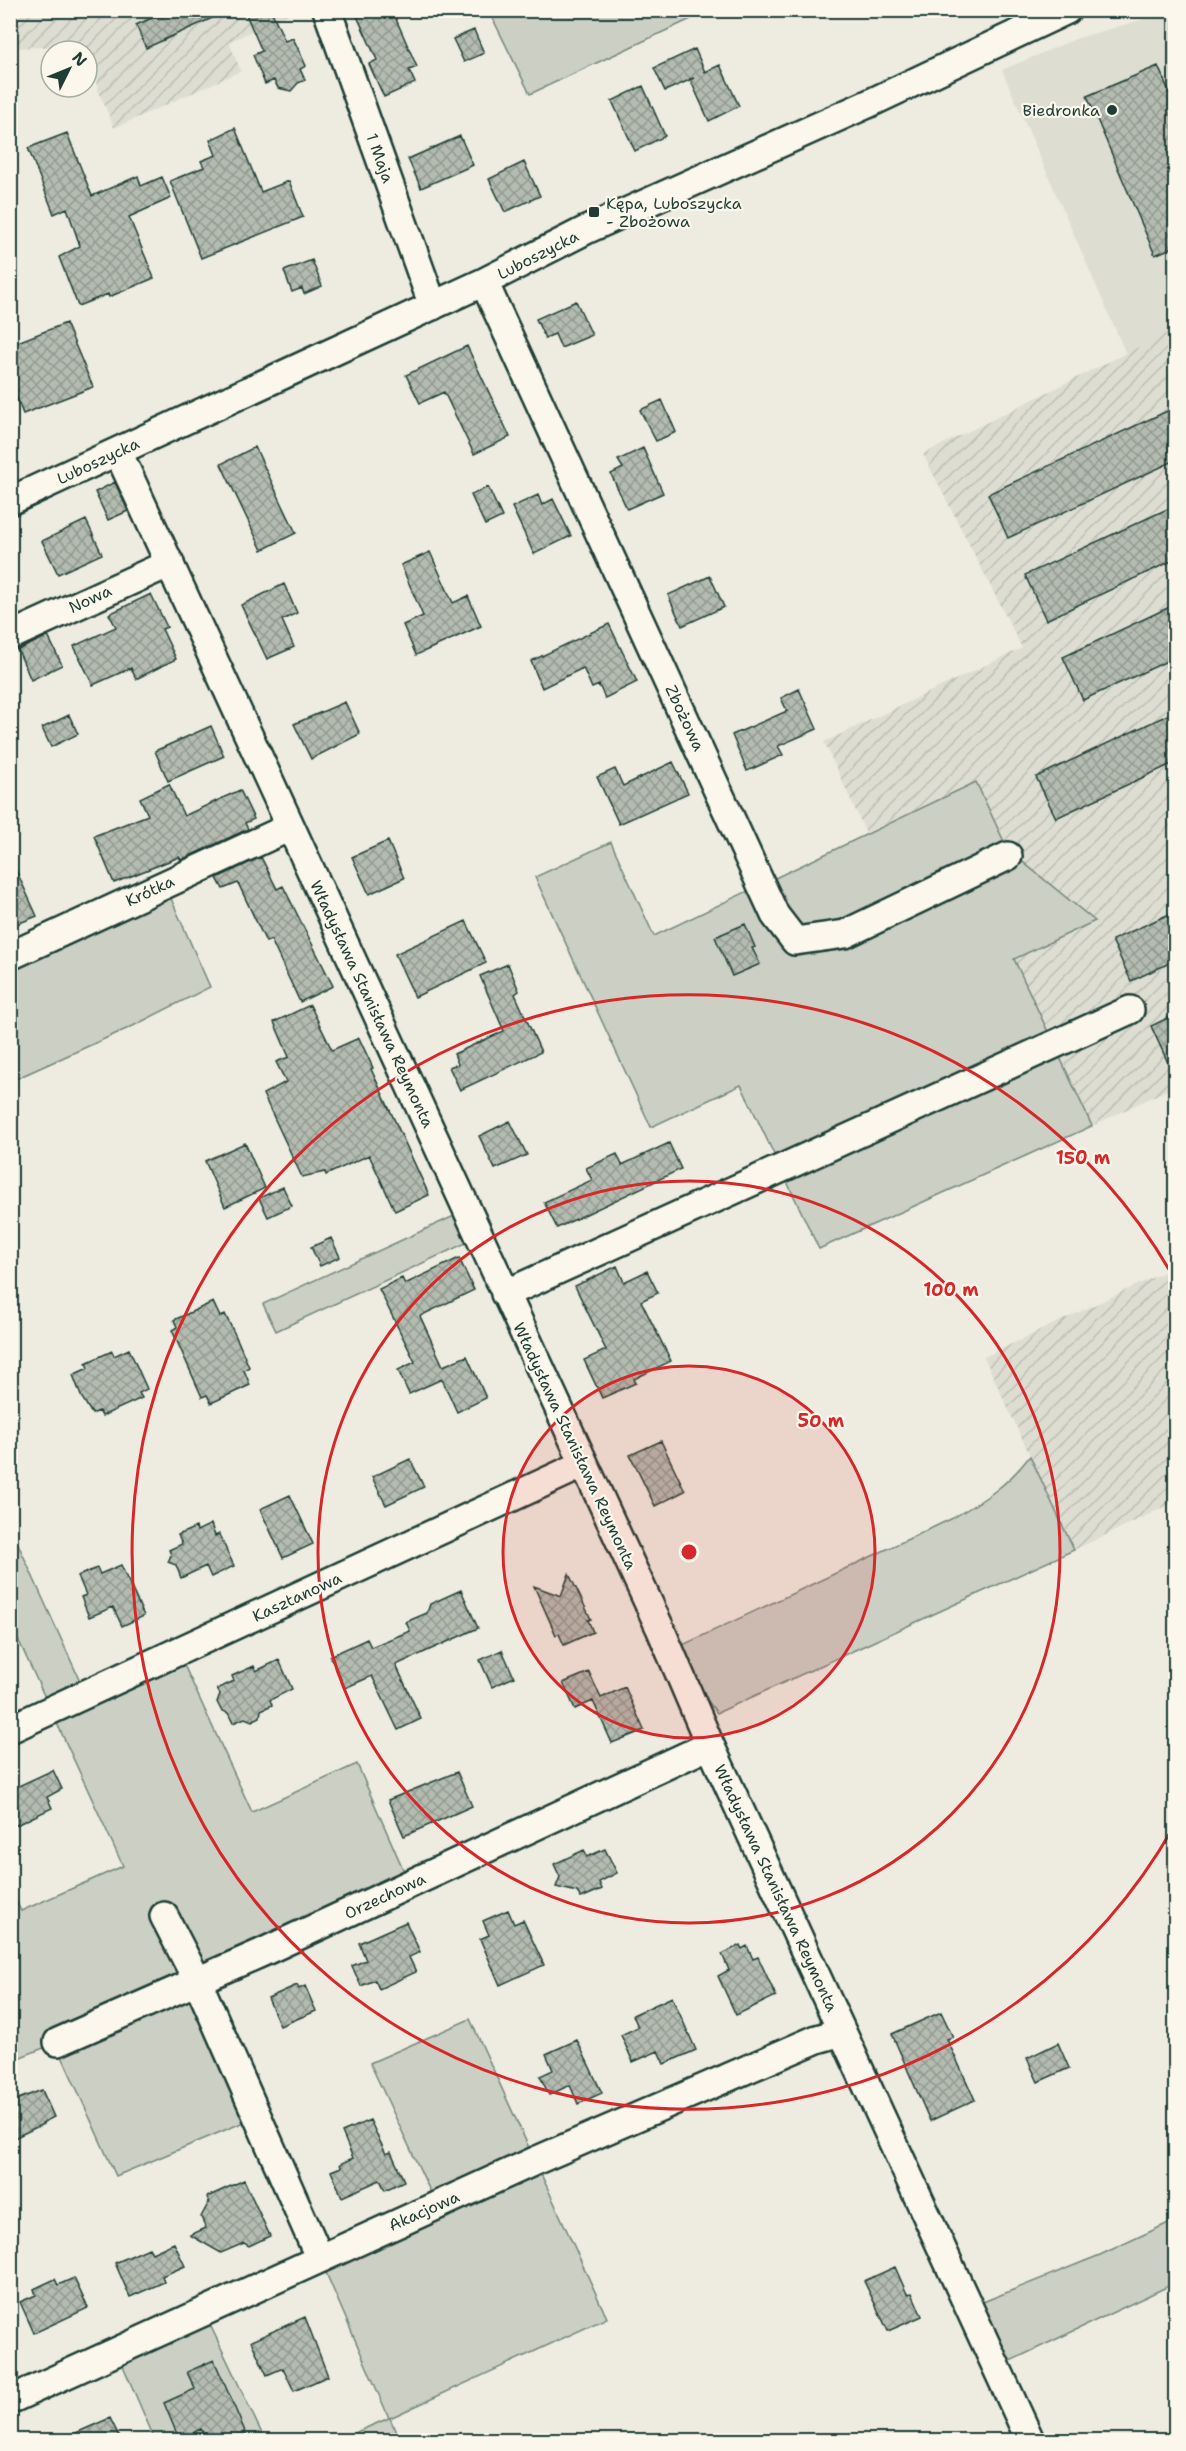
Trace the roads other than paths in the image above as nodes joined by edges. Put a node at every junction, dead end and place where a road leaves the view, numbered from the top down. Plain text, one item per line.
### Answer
1 (327, 10) edge
2 (1067, 10) edge
3 (484, 282) junction
4 (433, 306) junction
5 (118, 452) junction
6 (10, 501) edge
7 (170, 563) junction
8 (10, 636) edge
9 (290, 827) junction
10 (1008, 856) dead end
11 (10, 956) edge
12 (1130, 1010) dead end
13 (505, 1294) junction
14 (584, 1464) junction
15 (10, 1729) edge
16 (710, 1745) junction
17 (164, 1916) dead end
18 (198, 1982) junction
19 (842, 2032) junction
20 (58, 2043) dead end
21 (320, 2259) junction
22 (10, 2400) edge
23 (1030, 2440) edge

1 - 4 street, 1 Maja
2 - 3 street, Luboszycka
3 - 4 street, Luboszycka
3 - 10 street, Zbożowa
4 - 5 street, Luboszycka
5 - 6 street, Luboszycka
5 - 7 street, Władysława Stanisława Reymonta
7 - 8 street, Nowa
7 - 9 street, Władysława Stanisława Reymonta
9 - 11 street, Krótka
9 - 13 street, Władysława Stanisława Reymonta
12 - 13 street
13 - 14 street, Władysława Stanisława Reymonta
14 - 15 street, Kasztanowa
14 - 16 street, Władysława Stanisława Reymonta
16 - 18 street, Orzechowa
16 - 19 street, Władysława Stanisława Reymonta
17 - 18 street
18 - 20 street, Orzechowa
18 - 21 street
19 - 21 street, Akacjowa
19 - 23 street, Władysława Stanisława Reymonta
21 - 22 street, Akacjowa

